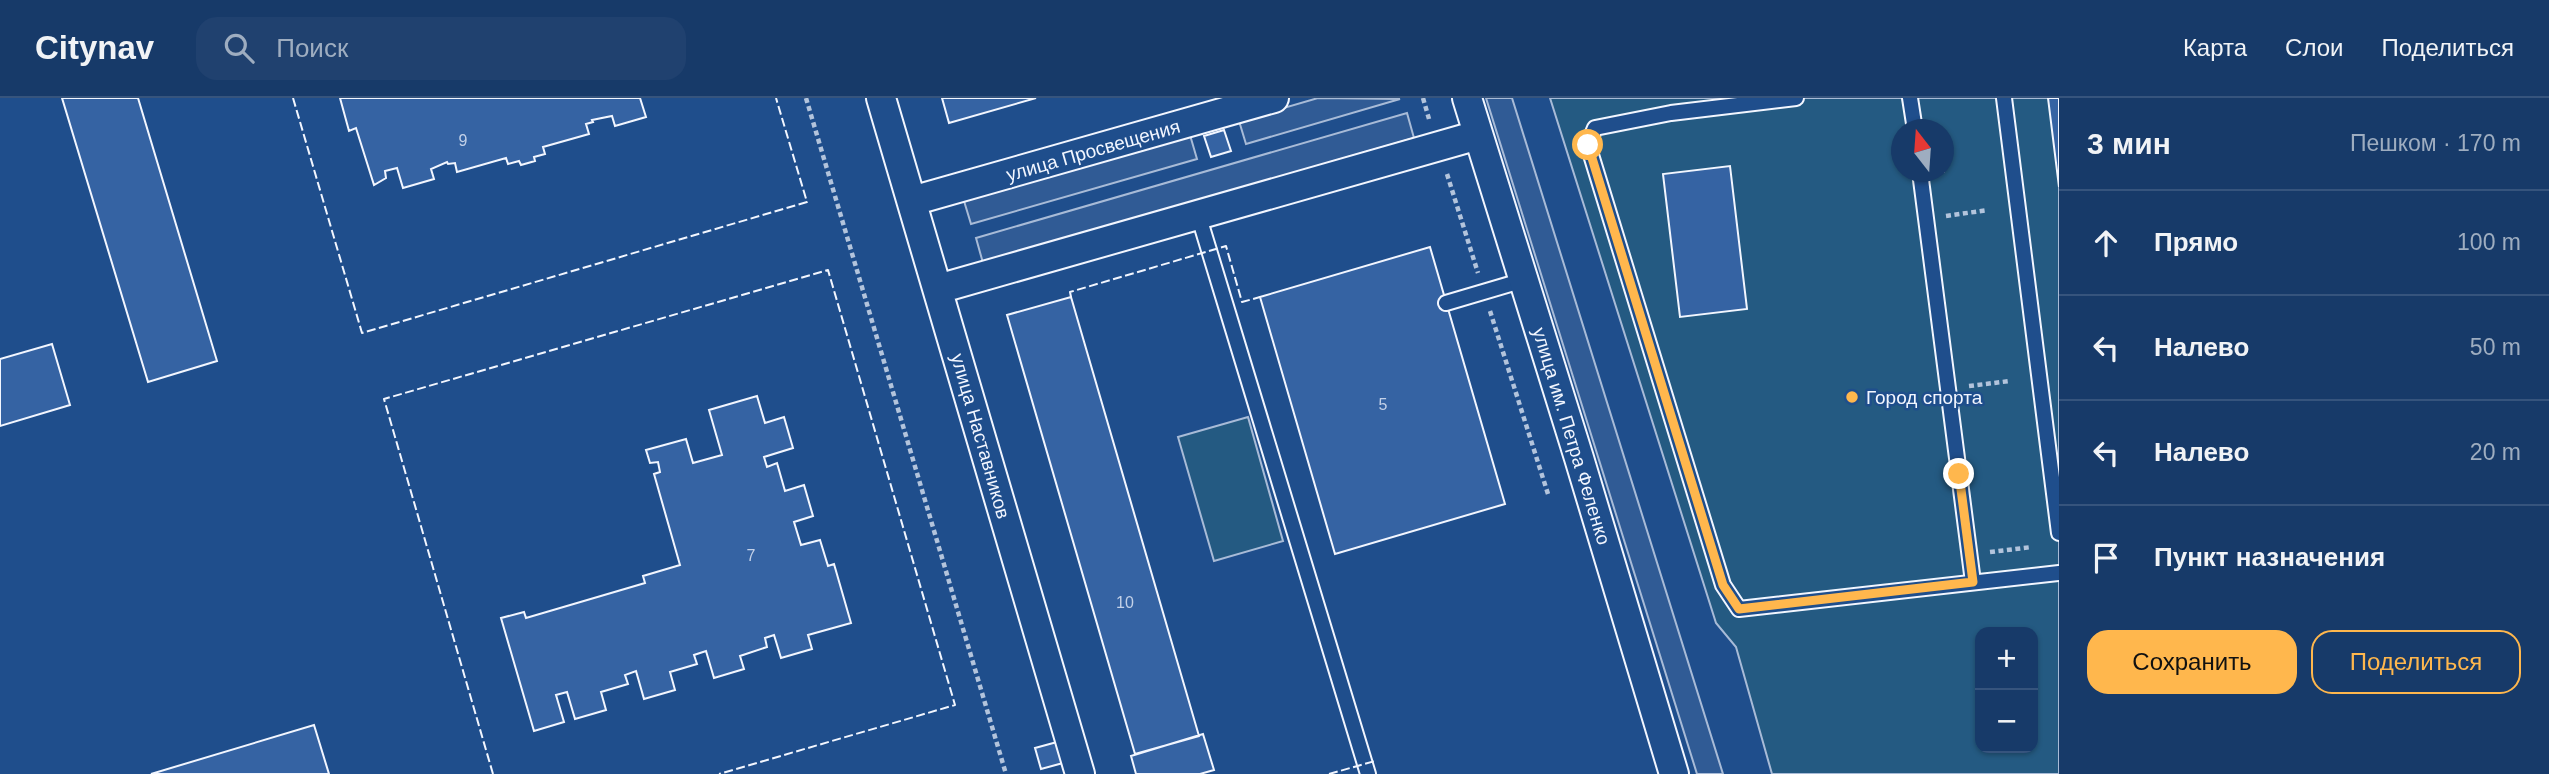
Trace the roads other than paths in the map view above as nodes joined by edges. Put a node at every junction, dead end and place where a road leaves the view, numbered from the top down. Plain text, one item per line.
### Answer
1 (881, 98) edge
2 (1467, 98) edge
3 (1669, 98) edge
4 (1796, 98) edge
5 (1910, 98) edge
6 (2004, 98) edge
7 (1258, 100) edge
8 (1671, 113) junction
9 (1913, 119) edge
10 (1478, 135) junction
11 (1921, 182) edge
12 (912, 201) junction
13 (1198, 214) junction
14 (1524, 280) junction
15 (938, 289) junction
16 (1447, 303) dead end
17 (2059, 533) edge
18 (2059, 573) edge
19 (1973, 582) junction
20 (1080, 774) edge
21 (1368, 774) edge
22 (1674, 774) edge

1 - 12 street, улица Наставников
2 - 10 street, улица им. Петра Феленко
3 - 8 lane
4 - 8 lane
5 - 9 lane
6 - 17 lane
7 - 12 street, улица Просвещения
8 - 19 lane
10 - 13 street
10 - 14 street, улица им. Петра Феленко
11 - 19 lane
12 - 15 street, улица Наставников
13 - 15 street
13 - 21 lane
14 - 16 lane
14 - 22 street, улица им. Петра Феленко
15 - 20 street, улица Наставников
18 - 19 lane

